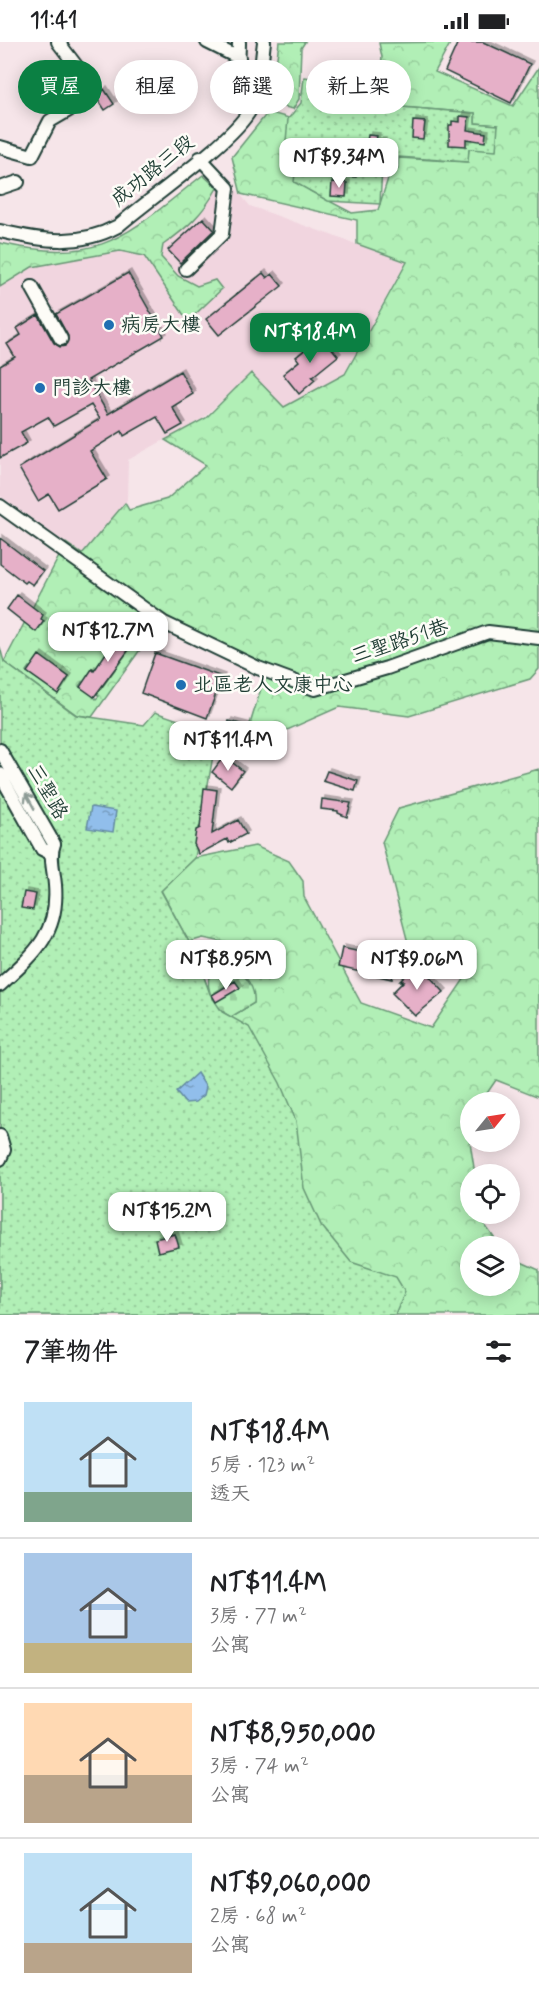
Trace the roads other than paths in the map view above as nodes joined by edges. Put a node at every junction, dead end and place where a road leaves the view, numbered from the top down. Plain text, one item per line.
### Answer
1 (58, 42) edge
2 (207, 42) edge
3 (239, 42) edge
4 (264, 42) edge
5 (239, 58) joint
6 (261, 60) edge
7 (247, 114) edge
8 (0, 147) edge
9 (200, 158) junction
10 (18, 182) dead end
11 (0, 188) edge
12 (0, 231) edge
13 (186, 269) dead end
14 (32, 287) dead end
15 (61, 339) dead end
16 (0, 506) edge
17 (539, 638) edge
18 (0, 750) edge
19 (0, 774) edge
20 (50, 853) junction
21 (0, 985) edge
22 (0, 1136) edge
23 (0, 1159) edge

1 - 8 street
2 - 5 street
3 - 5 street
4 - 6 street, 成功路三段
7 - 9 street, 成功路三段
9 - 12 street, 成功路三段
9 - 13 street
10 - 11 street
14 - 15 street
16 - 17 street, 三聖路51巷
20 -> 18 street, 三聖路
19 - 20 street, 三聖路
20 - 21 street, 三聖路
22 - 23 street

